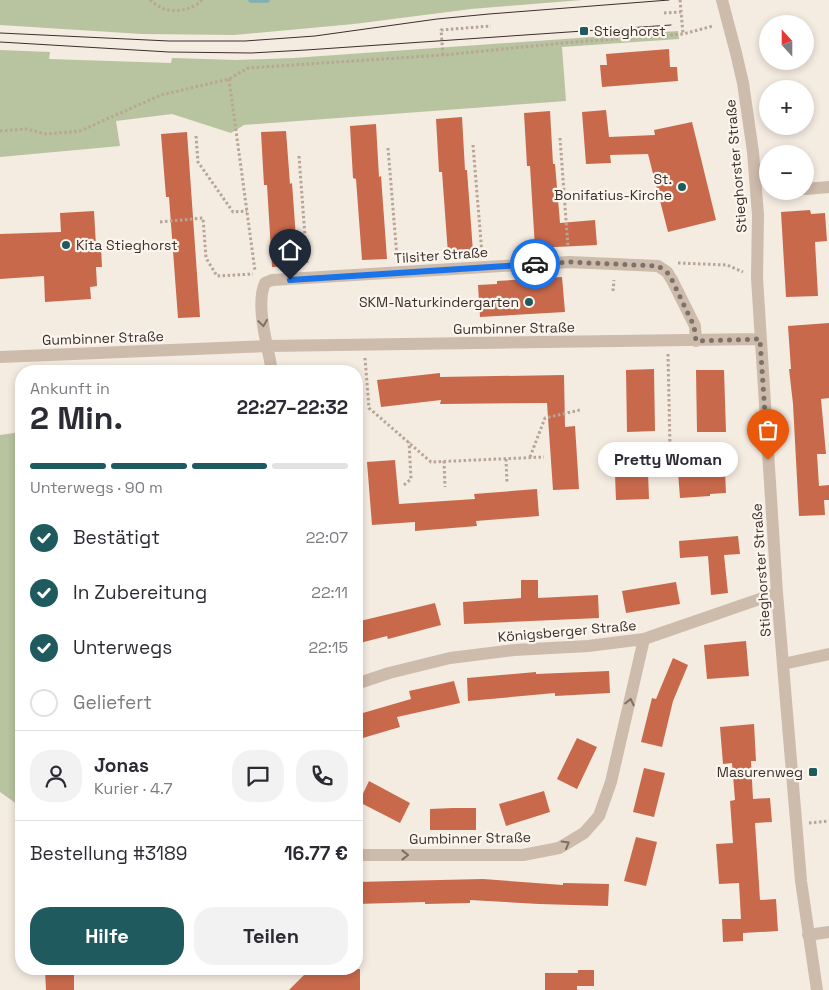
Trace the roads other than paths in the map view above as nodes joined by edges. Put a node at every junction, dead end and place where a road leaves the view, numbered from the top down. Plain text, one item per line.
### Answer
1 (722, 0) edge
2 (759, 175) edge
3 (829, 187) edge
4 (814, 188) edge
5 (761, 200) edge
6 (760, 339) junction
7 (696, 341) junction
8 (268, 346) junction
9 (0, 357) edge
10 (271, 365) edge
11 (777, 592) junction
12 (644, 639) junction
13 (829, 654) edge
14 (783, 664) junction
15 (363, 681) edge
16 (363, 855) edge
17 (829, 932) edge
18 (808, 936) junction
19 (817, 990) edge

1 - 2 street, Stieghorster Straße
3 - 4 street
5 - 6 street, Stieghorster Straße
6 - 7 street, Gumbinner Straße
6 - 11 street, Stieghorster Straße
7 - 8 street, Gumbinner Straße
7 -> 8 street, Tilsiter Straße
8 - 9 street, Gumbinner Straße
8 - 10 street
11 - 12 street, Königsberger Straße
11 - 14 street, Stieghorster Straße
12 - 15 street, Königsberger Straße
16 -> 12 street, Gumbinner Straße
13 - 14 street
14 - 18 street, Stieghorster Straße
17 - 18 street
18 - 19 street, Stieghorster Straße

